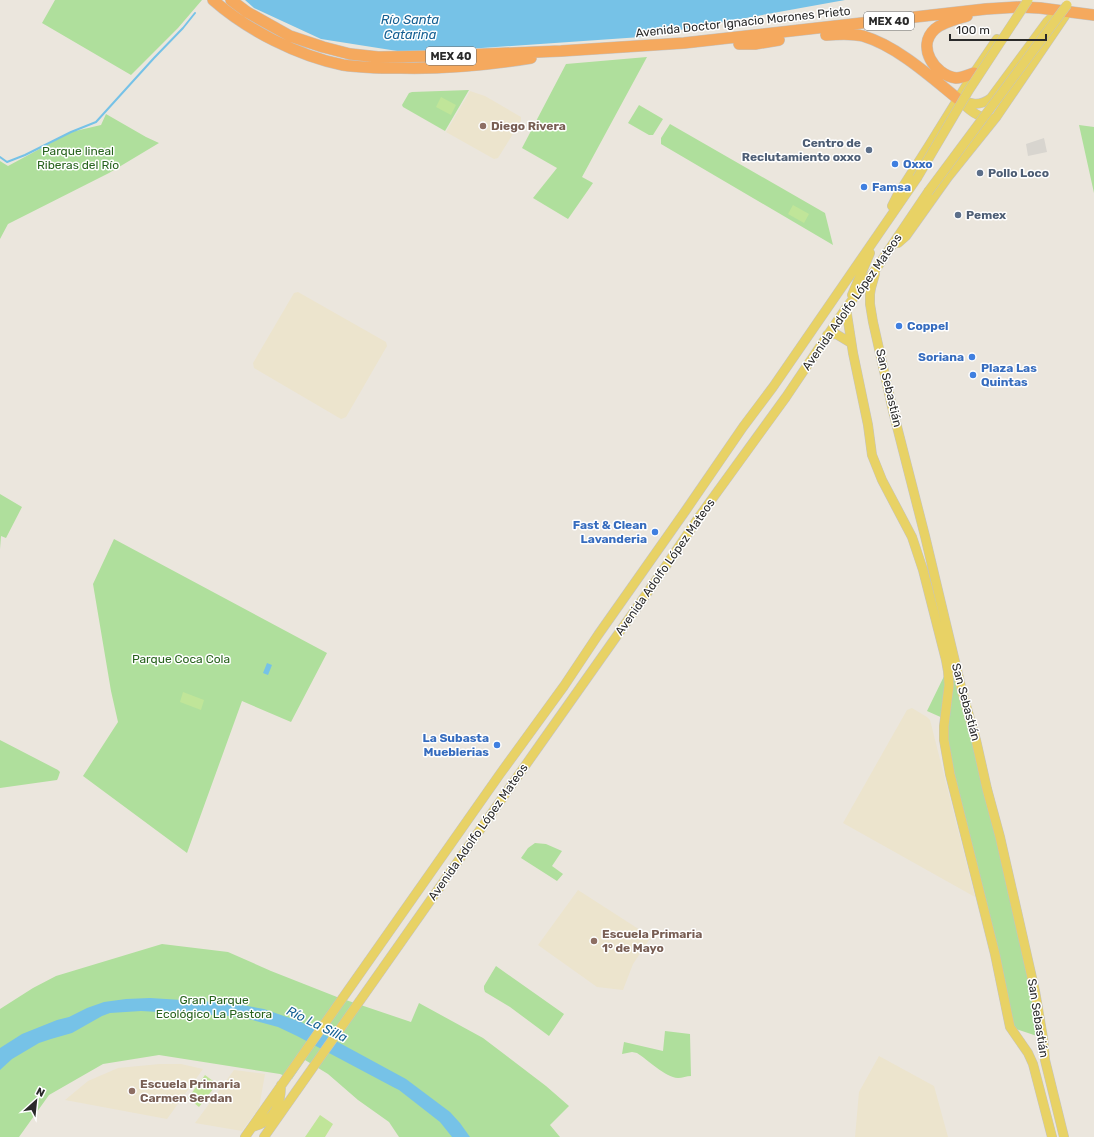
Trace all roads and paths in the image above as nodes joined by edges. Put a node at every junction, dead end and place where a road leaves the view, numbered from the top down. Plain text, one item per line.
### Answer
1 (213, 0) edge
2 (231, 0) edge
3 (1028, 0) edge
4 (1069, 2) edge
5 (986, 10) junction
6 (1014, 13) dead end
7 (1094, 15) edge
8 (684, 43) junction
9 (561, 51) junction
10 (974, 73) junction
11 (958, 99) junction
12 (997, 116) junction
13 (887, 222) junction
14 (876, 239) junction
15 (890, 248) junction
16 (871, 250) junction
17 (878, 266) junction
18 (846, 308) junction
19 (827, 336) junction
20 (852, 343) junction
21 (244, 1137) edge
22 (264, 1137) edge
23 (1052, 1137) edge
24 (1064, 1137) edge

1 - 9 highway, Avenida Doctor Ignacio Morones Prieto / MEX 40
2 - 9 highway, Avenida Doctor Ignacio Morones Prieto / MEX 40
3 - 13 main road, Avenida Adolfo López Mateos, bridge
4 - 11 main road, bridge
4 - 12 main road
4 - 15 main road, Avenida Adolfo López Mateos, bridge
5 - 7 highway, Avenida Doctor Ignacio Morones Prieto / MEX 40
5 - 8 highway, Avenida Doctor Ignacio Morones Prieto / MEX 40
5 - 10 highway
6 - 10 main road
8 - 9 highway, Avenida Doctor Ignacio Morones Prieto / MEX 40
8 - 11 highway
10 - 11 main road
11 - 12 main road
11 - 13 main road
12 - 15 main road
13 - 14 main road, Avenida Adolfo López Mateos
14 - 16 main road
14 - 21 main road, Avenida Adolfo López Mateos
15 - 17 main road, Avenida Adolfo López Mateos
16 - 17 main road
16 - 18 main road
17 - 18 main road, Avenida Adolfo López Mateos
17 - 24 main road, San Sebastián
18 - 19 main road, Avenida Adolfo López Mateos
18 - 20 main road, San Sebastián
19 - 20 main road
19 - 22 main road, Avenida Adolfo López Mateos
20 - 23 main road, San Sebastián

